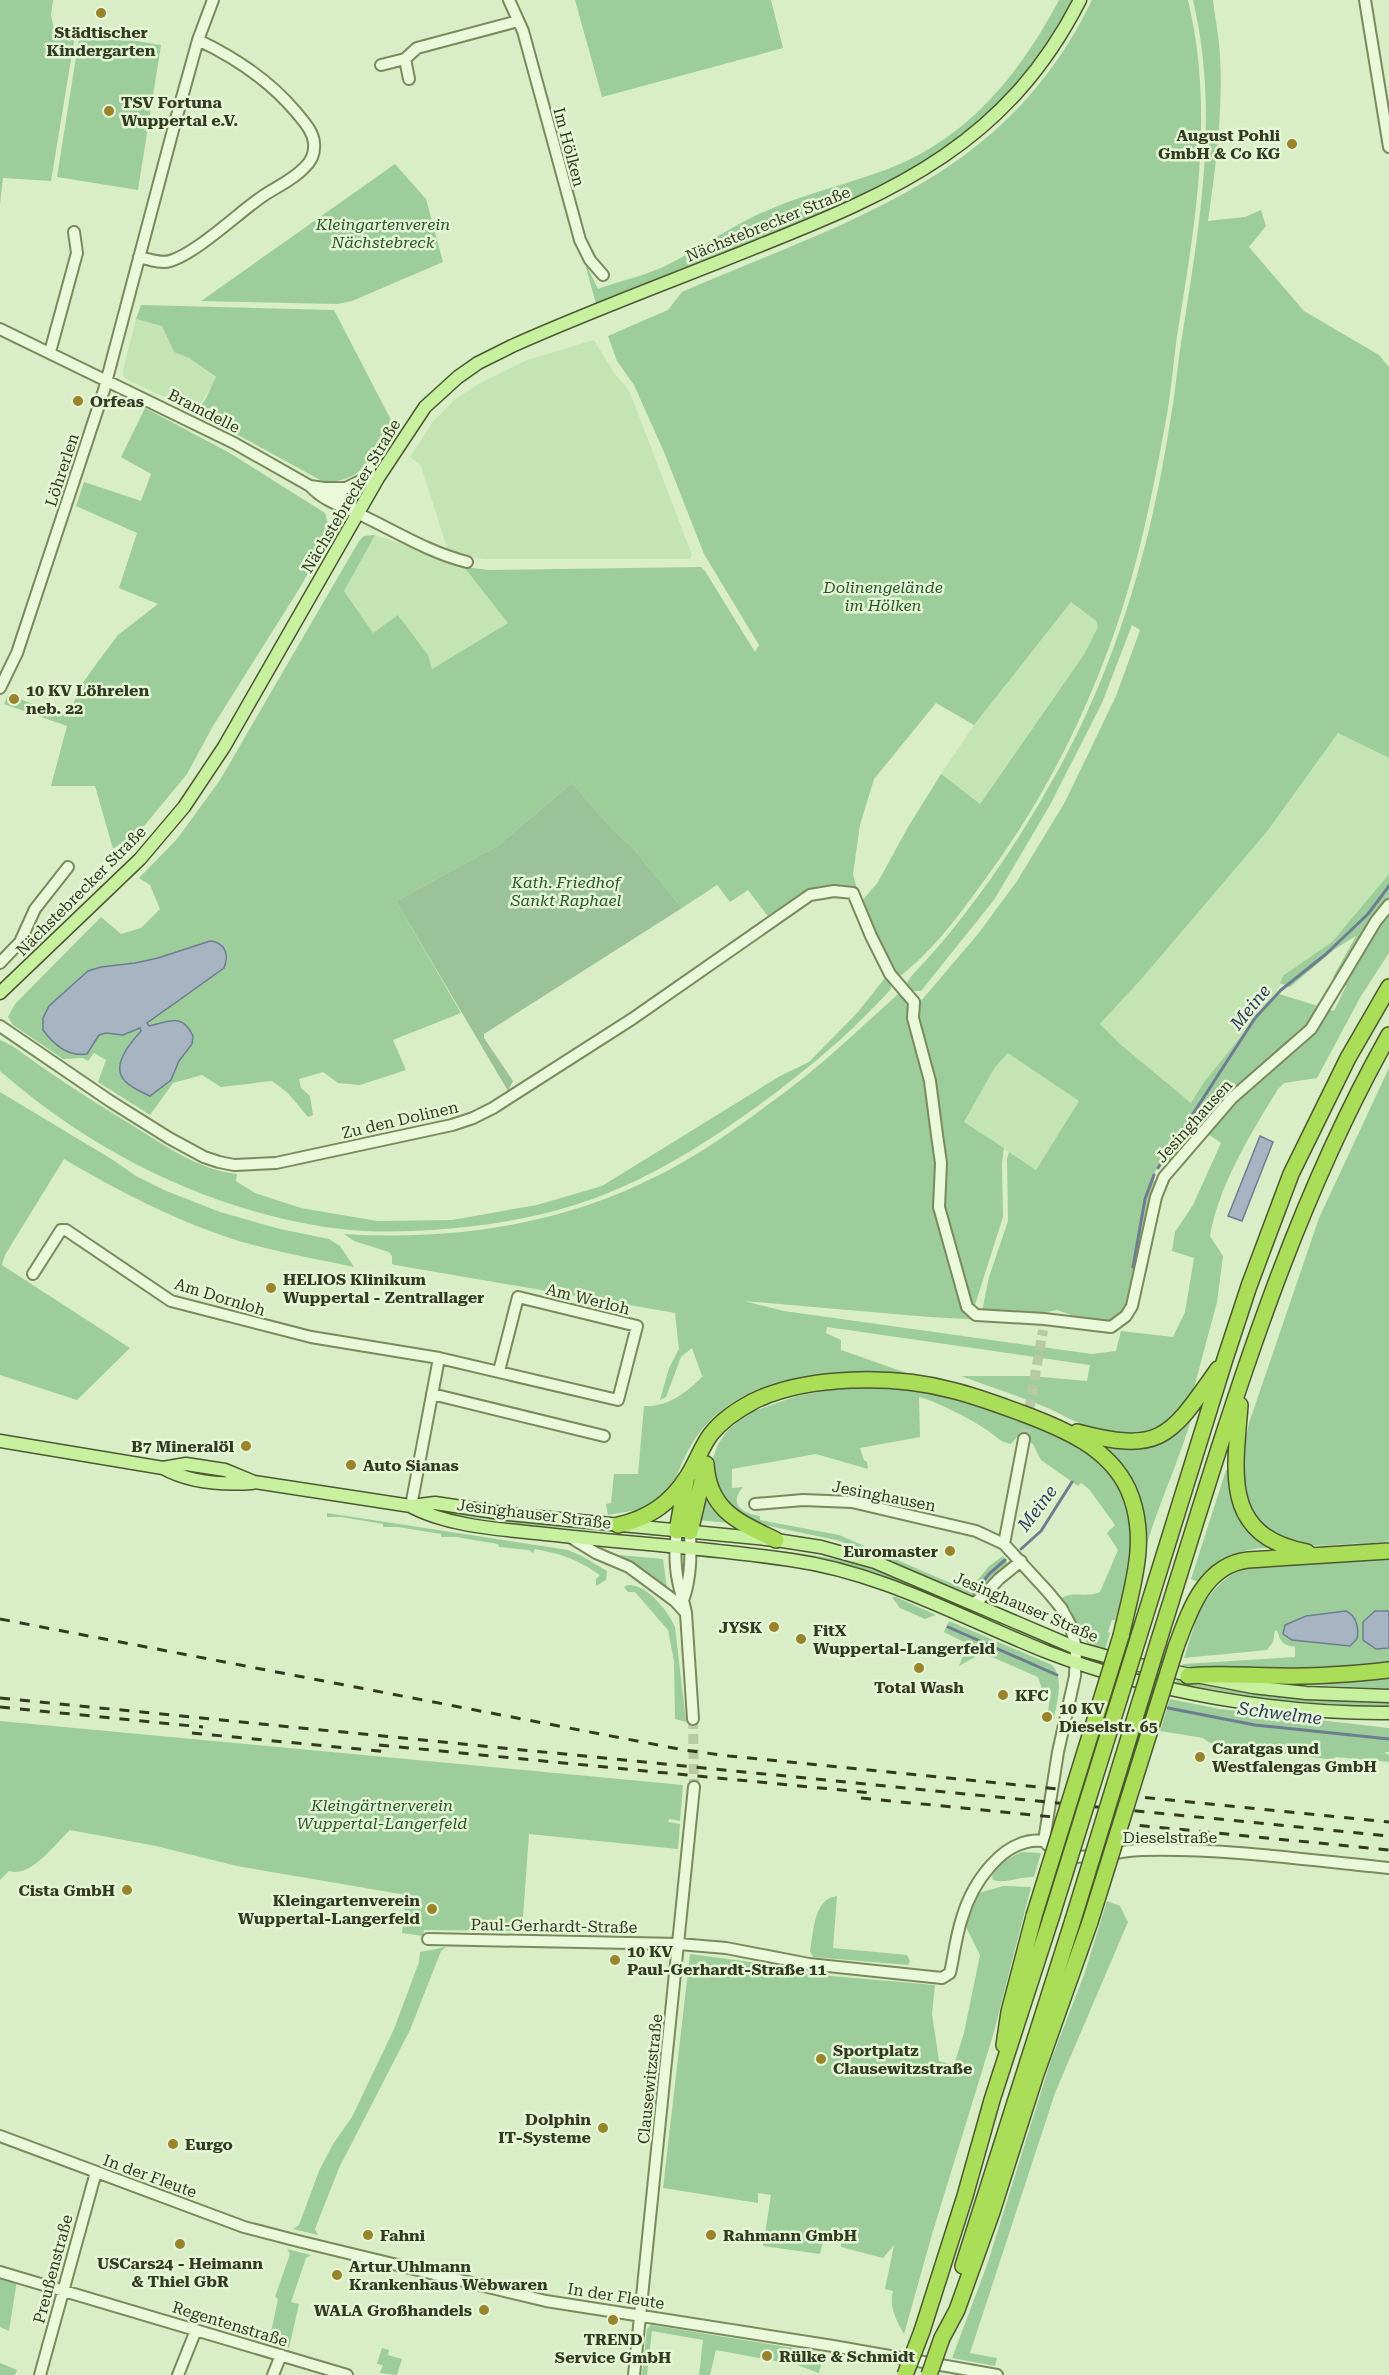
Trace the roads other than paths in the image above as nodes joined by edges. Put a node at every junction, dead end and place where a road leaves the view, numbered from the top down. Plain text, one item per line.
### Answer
1 (213, 0) edge
2 (509, 0) edge
3 (1080, 0) edge
4 (1365, 0) edge
5 (518, 21) junction
6 (198, 40) junction
7 (405, 58) junction
8 (381, 64) dead end
9 (409, 79) dead end
10 (1389, 147) edge
11 (74, 232) dead end
12 (139, 257) junction
13 (603, 275) dead end
14 (0, 329) edge
15 (50, 352) junction
16 (107, 380) junction
17 (378, 478) junction
18 (310, 486) junction
19 (324, 488) junction
20 (359, 514) junction
21 (467, 562) dead end
22 (0, 688) edge
23 (68, 867) dead end
24 (853, 892) joint
25 (1389, 904) edge
26 (0, 963) edge
27 (1389, 987) edge
28 (0, 993) edge
29 (0, 1026) edge
30 (1389, 1035) edge
31 (33, 1274) dead end
32 (439, 1358) junction
33 (1225, 1359) junction
34 (498, 1371) junction
35 (1242, 1381) junction
36 (432, 1394) junction
37 (1046, 1422) junction
38 (604, 1436) dead end
39 (710, 1436) junction
40 (1024, 1439) tunnel mouth
41 (0, 1441) edge
42 (706, 1464) junction
43 (687, 1478) junction
44 (755, 1504) dead end
45 (411, 1506) junction
46 (618, 1525) junction
47 (684, 1531) junction
48 (570, 1536) junction
49 (776, 1540) junction
50 (1004, 1544) junction
51 (675, 1548) junction
52 (691, 1549) junction
53 (1389, 1551) edge
54 (1320, 1554) junction
55 (1021, 1561) junction
56 (684, 1598) junction
57 (972, 1604) junction
58 (686, 1613) junction
59 (1076, 1655) junction
60 (1389, 1670) edge
61 (1188, 1676) junction
62 (1389, 1696) edge
63 (1389, 1713) edge
64 (693, 1719) tunnel mouth
65 (694, 1786) tunnel mouth
66 (1044, 1841) junction
67 (1389, 1868) edge
68 (428, 1940) dead end
69 (679, 1944) junction
70 (998, 2081) junction
71 (0, 2136) edge
72 (96, 2172) junction
73 (0, 2272) edge
74 (63, 2290) junction
75 (641, 2315) junction
76 (196, 2330) junction
77 (942, 2338) junction
78 (281, 2355) junction
79 (40, 2375) edge
80 (177, 2375) edge
81 (273, 2375) edge
82 (347, 2375) edge
83 (634, 2375) edge
84 (905, 2375) edge
85 (929, 2375) edge
86 (997, 2375) edge

1 - 6 street, Löhrerlen
2 - 5 street, Im Hölken
3 - 17 main road, Nächstebrecker Straße
4 - 10 street
5 - 7 street
5 - 13 street, Im Hölken
6 - 12 street, Löhrerlen
6 - 12 street
7 - 8 street
7 - 9 street
11 - 15 street
12 - 16 street, Löhrerlen
14 - 15 street, Bramdelle
15 - 16 street, Bramdelle
16 - 18 street, Bramdelle
16 - 22 street, Löhrerlen
17 - 19 street, Bramdelle
17 - 20 main road, Nächstebrecker Straße
18 - 19 street, Bramdelle
18 - 20 street, Bramdelle
19 - 20 street, Bramdelle
20 - 21 street, Bramdelle
20 - 28 main road, Nächstebrecker Straße
23 - 26 street
24 - 25 street, Jesinghausen
24 - 29 street, Zu den Dolinen
27 - 33 highway
30 - 35 highway
31 - 32 street, Am Dornloh
32 - 34 street, Am Werloh
32 - 36 street
33 - 37 highway
33 - 70 highway, bridge
34 - 34 street, Am Werloh
35 - 54 highway
35 - 77 highway, bridge
36 - 38 street
36 - 45 street
37 - 39 highway
37 - 70 highway, bridge
39 - 42 highway
39 - 43 highway
40 - 50 street
41 - 45 main road, Jesinghauser Straße
42 - 47 highway
42 - 49 highway
43 - 46 highway
43 - 47 highway
44 - 50 street, Jesinghausen
45 - 46 main road, Jesinghauser Straße
45 - 48 main road, Jesinghauser Straße
46 - 47 main road, Jesinghauser Straße
47 - 49 main road, Jesinghauser Straße
47 - 51 street
47 - 52 street
48 - 51 main road, Jesinghauser Straße
48 - 58 street
49 - 57 main road, Jesinghauser Straße
50 - 55 street, Jesinghausen
51 - 52 main road, Jesinghauser Straße
51 - 56 street
52 - 56 street
52 - 59 main road, Jesinghauser Straße
53 - 54 highway
54 - 77 highway, bridge
55 - 57 street
55 - 59 street, Jesinghausen
56 - 58 street
57 - 59 main road, Jesinghauser Straße
58 - 64 street
59 - 61 main road, Jesinghauser Straße
59 - 63 main road, Jesinghauser Straße
59 - 66 street
60 - 61 highway
61 - 62 main road, Jesinghauser Straße
65 - 69 street, Clausewitzstraße
66 - 67 street, Dieselstraße
66 - 69 street, Paul-Gerhardt-Straße
68 - 69 street, Paul-Gerhardt-Straße
69 - 75 street, Clausewitzstraße
70 - 84 highway, bridge
71 - 72 street, In der Fleute
72 - 74 street, Preußenstraße
72 - 75 street, In der Fleute
73 - 74 street, Regentenstraße
74 - 76 street, Regentenstraße
74 - 79 street, Preußenstraße
75 - 83 street, Clausewitzstraße
75 - 86 street, In der Fleute
76 - 78 street, Regentenstraße
76 - 80 street
77 - 85 highway, bridge
78 - 81 street
78 - 82 street, Regentenstraße

